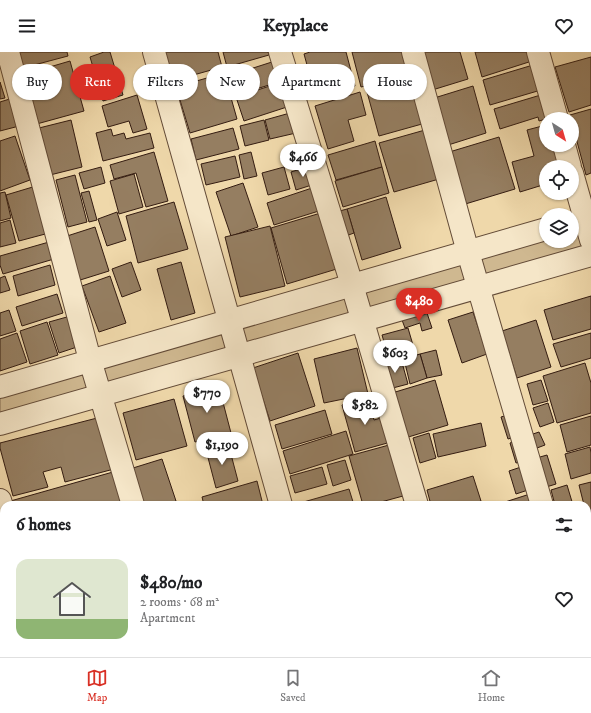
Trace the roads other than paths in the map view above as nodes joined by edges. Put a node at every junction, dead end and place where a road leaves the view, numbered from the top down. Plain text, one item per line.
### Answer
1 (8, 52) edge
2 (154, 52) edge
3 (280, 52) edge
4 (413, 52) edge
5 (538, 52) edge
6 (555, 112) edge
7 (578, 200) edge
8 (583, 219) edge
9 (539, 231) edge
10 (591, 240) edge
11 (468, 252) junction
12 (591, 255) edge
13 (352, 285) junction
14 (478, 287) junction
15 (230, 320) junction
16 (362, 320) junction
17 (240, 356) junction
18 (90, 360) junction
19 (0, 387) edge
20 (100, 396) junction
21 (0, 424) edge
22 (132, 501) edge
23 (280, 501) edge
24 (416, 501) edge
25 (541, 501) edge

1 - 18 street
2 - 15 street
3 - 13 street
4 - 11 street
5 - 6 street
7 - 8 street
8 - 10 street
9 - 11 street
11 - 13 street
11 - 14 street
12 - 14 street
13 - 15 street
13 - 16 street
14 - 16 street
14 - 25 street
15 - 17 street
15 - 18 street
16 - 17 street
16 - 24 street
17 - 20 street
17 - 23 street
18 - 19 street
18 - 20 street
20 - 21 street
20 - 22 street

